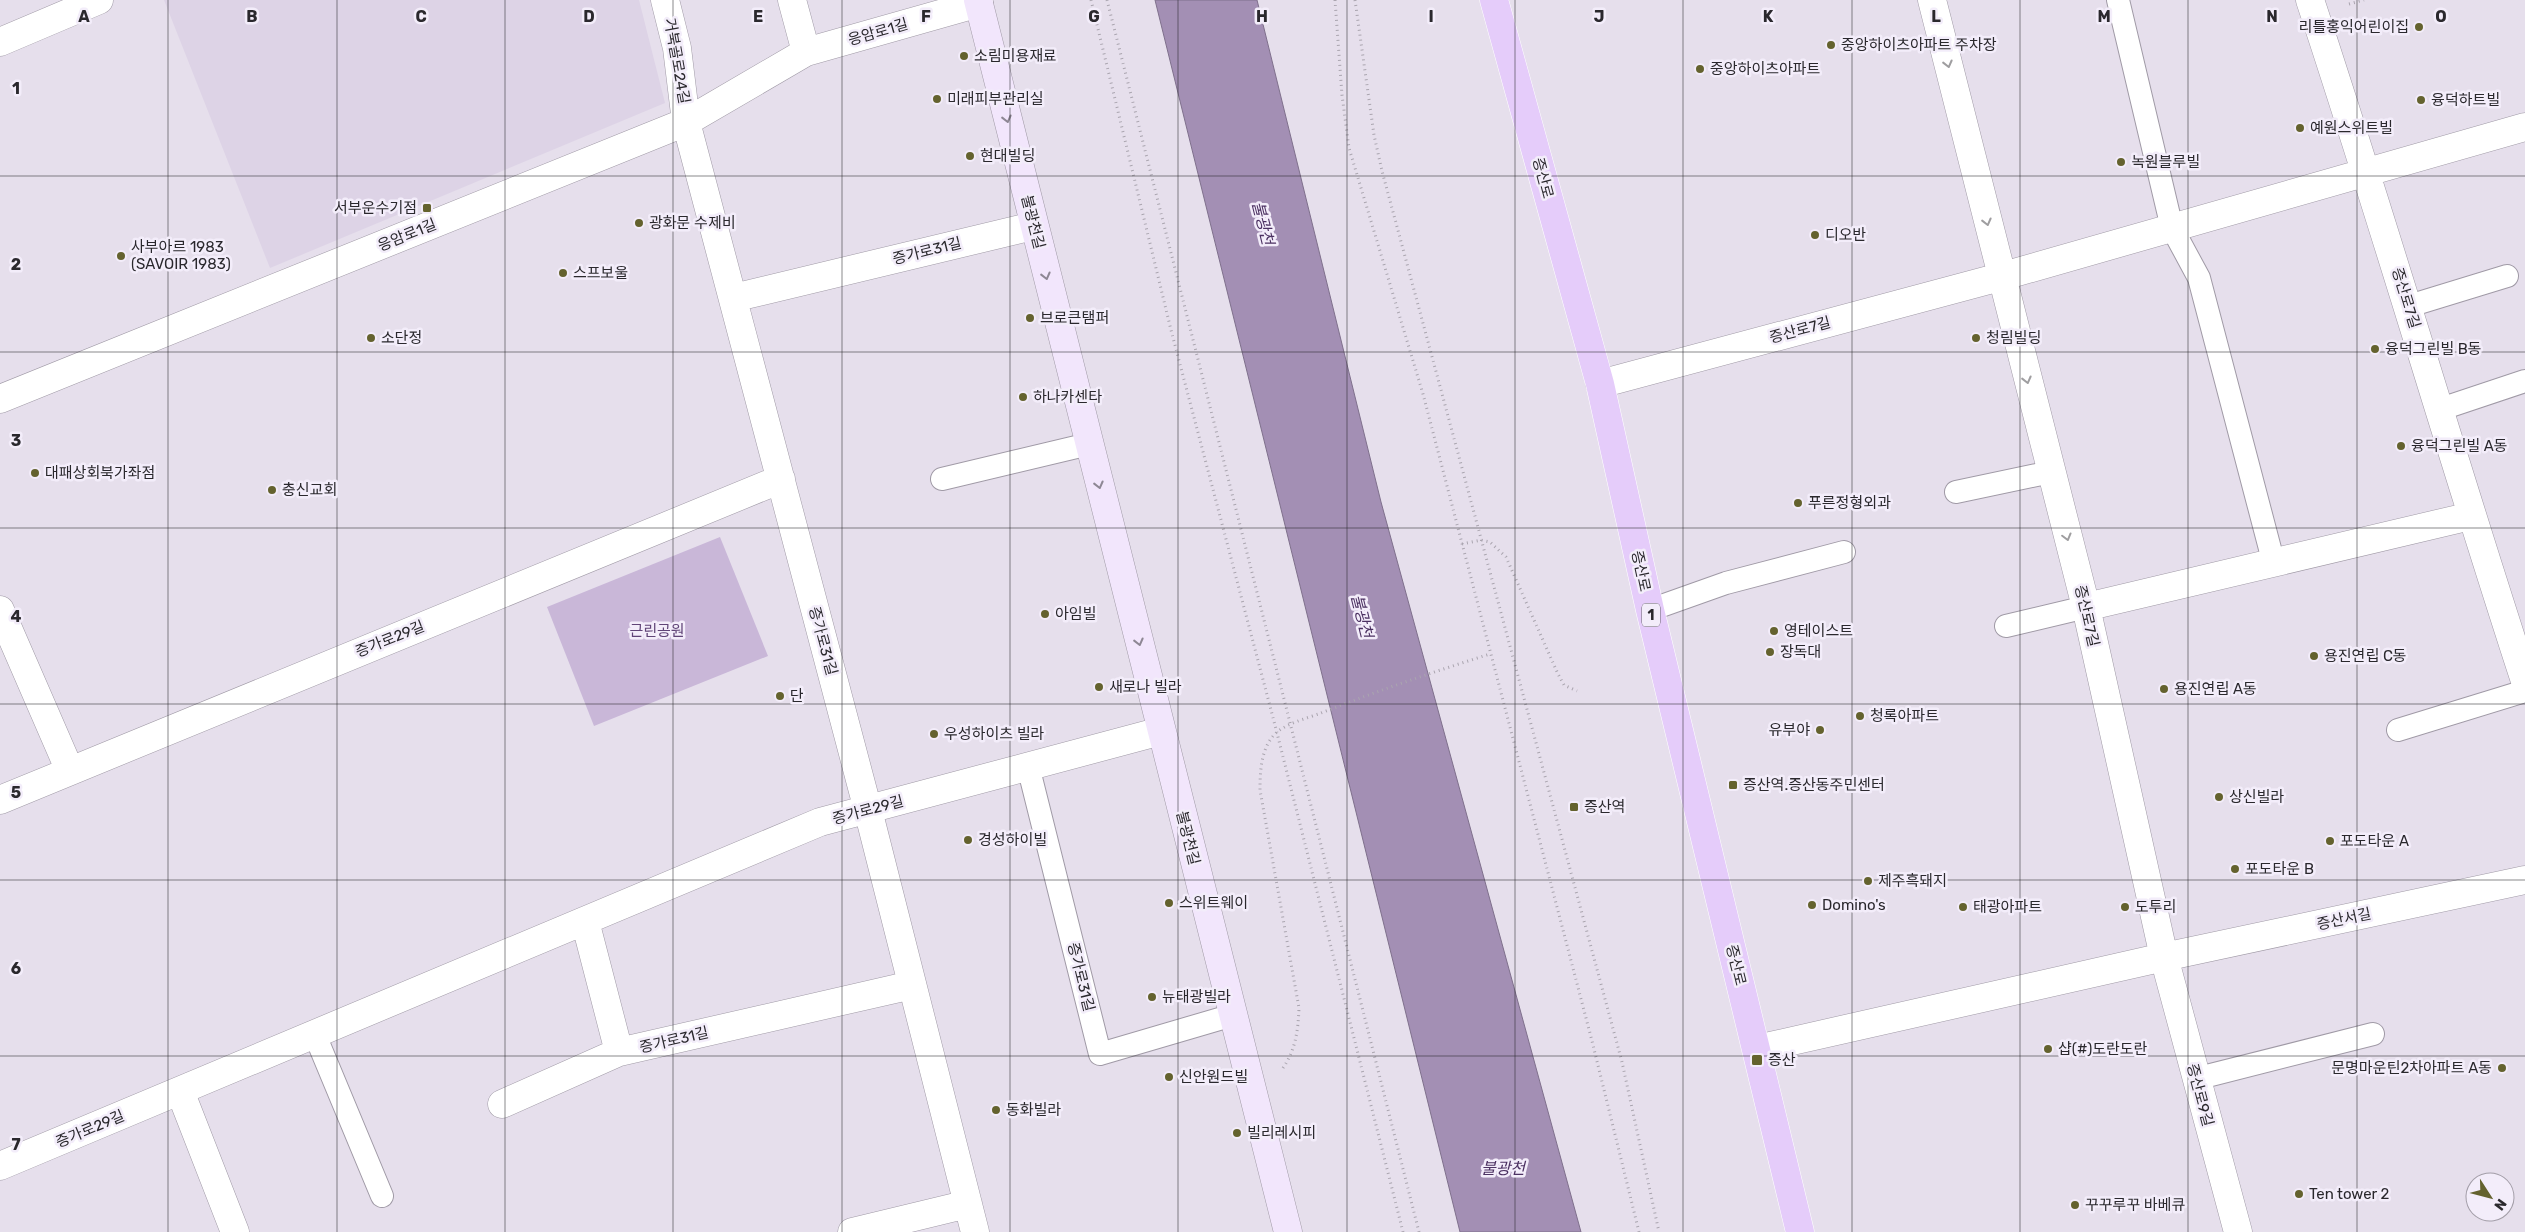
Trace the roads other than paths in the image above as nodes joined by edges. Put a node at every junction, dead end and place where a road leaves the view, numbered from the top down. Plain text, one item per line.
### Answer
1 (99, 0) edge
2 (665, 0) edge
3 (792, 0) edge
4 (1494, 0) edge
5 (1932, 0) edge
6 (2118, 0) edge
7 (2310, 0) edge
8 (978, 2) edge
9 (0, 42) edge
10 (806, 52) junction
11 (686, 122) junction
12 (2525, 127) edge
13 (2367, 172) junction
14 (1034, 226) junction
15 (2172, 228) junction
16 (2507, 276) dead end
17 (2000, 277) junction
18 (733, 298) junction
19 (2409, 306) junction
20 (2525, 381) edge
21 (1600, 384) junction
22 (0, 399) edge
23 (2440, 409) junction
24 (1089, 444) junction
25 (2050, 472) junction
26 (781, 479) junction
27 (942, 479) dead end
28 (1956, 492) dead end
29 (2471, 516) junction
30 (1844, 552) dead end
31 (2274, 564) junction
32 (2086, 607) junction
33 (0, 610) edge
34 (1650, 610) junction
35 (2006, 626) dead end
36 (2525, 681) edge
37 (2525, 691) edge
38 (2398, 730) dead end
39 (1161, 731) junction
40 (1028, 766) junction
41 (70, 771) junction
42 (0, 800) edge
43 (868, 810) junction
44 (2525, 880) edge
45 (585, 921) junction
46 (2164, 957) junction
47 (912, 986) junction
48 (1233, 1016) junction
49 (2373, 1034) dead end
50 (314, 1035) junction
51 (1757, 1049) junction
52 (619, 1052) junction
53 (2195, 1079) junction
54 (180, 1091) junction
55 (502, 1104) dead end
56 (0, 1166) edge
57 (382, 1196) dead end
58 (968, 1204) junction
59 (235, 1232) edge
60 (852, 1232) edge
61 (975, 1232) edge
62 (1288, 1232) edge
63 (1800, 1232) edge
64 (2238, 1232) edge

1 - 9 street
2 - 11 street, 거북골로24길
3 - 10 street
4 - 21 main road, 증산로 / 1
5 -> 17 street, 증산로7길
6 - 15 lane
7 - 13 street, 증산로7길
8 - 10 street, 응암로1길
8 -> 14 street, 불광천길
10 - 11 street, 응암로1길
11 - 18 street, 증가로31길
11 - 22 street, 응암로1길
12 - 13 street, 증산로7길
13 - 15 street, 증산로7길
13 - 19 street, 증산로7길
14 - 18 street, 증가로31길
14 -> 24 street, 불광천길
15 - 17 street, 증산로7길
15 - 31 lane
16 - 19 lane
17 - 21 street, 증산로7길
17 -> 25 street, 증산로7길
18 - 26 street, 증가로31길
19 - 23 street, 증산로7길
20 - 23 lane
21 - 34 main road, 증산로 / 1
23 - 29 street, 증산로7길
24 - 27 lane
24 -> 39 street, 불광천길
25 - 28 lane
25 -> 32 street, 증산로7길
26 - 41 street, 증가로29길
26 - 43 street, 증가로31길
29 - 31 street
29 - 36 street, 증산로7길
30 - 34 lane
31 - 32 street
32 - 35 lane
32 - 46 street, 증산로7길
33 - 41 street
34 - 51 main road, 증산로 / 1
37 - 38 lane
39 - 40 street, 증가로29길
39 - 48 street, 불광천길
40 - 43 street, 증가로29길
40 - 48 lane, 증가로31길
41 - 42 street, 증가로29길
43 - 45 street, 증가로29길
43 - 47 street, 증가로31길
44 - 46 street, 증산서길
45 - 50 street, 증가로29길
45 - 52 street
46 - 51 street, 증산서길
46 - 53 street, 증산로9길
47 - 52 street, 증가로31길
47 - 58 street, 증가로31길
48 - 62 street, 불광천길
49 - 53 lane
50 - 54 street, 증가로29길
50 - 57 lane
51 - 63 main road, 증산로 / 1
52 - 55 street, 증가로31길
53 - 64 street, 증산로9길
54 - 56 street, 증가로29길
54 - 59 street
58 - 60 street
58 - 61 street, 증가로31길

